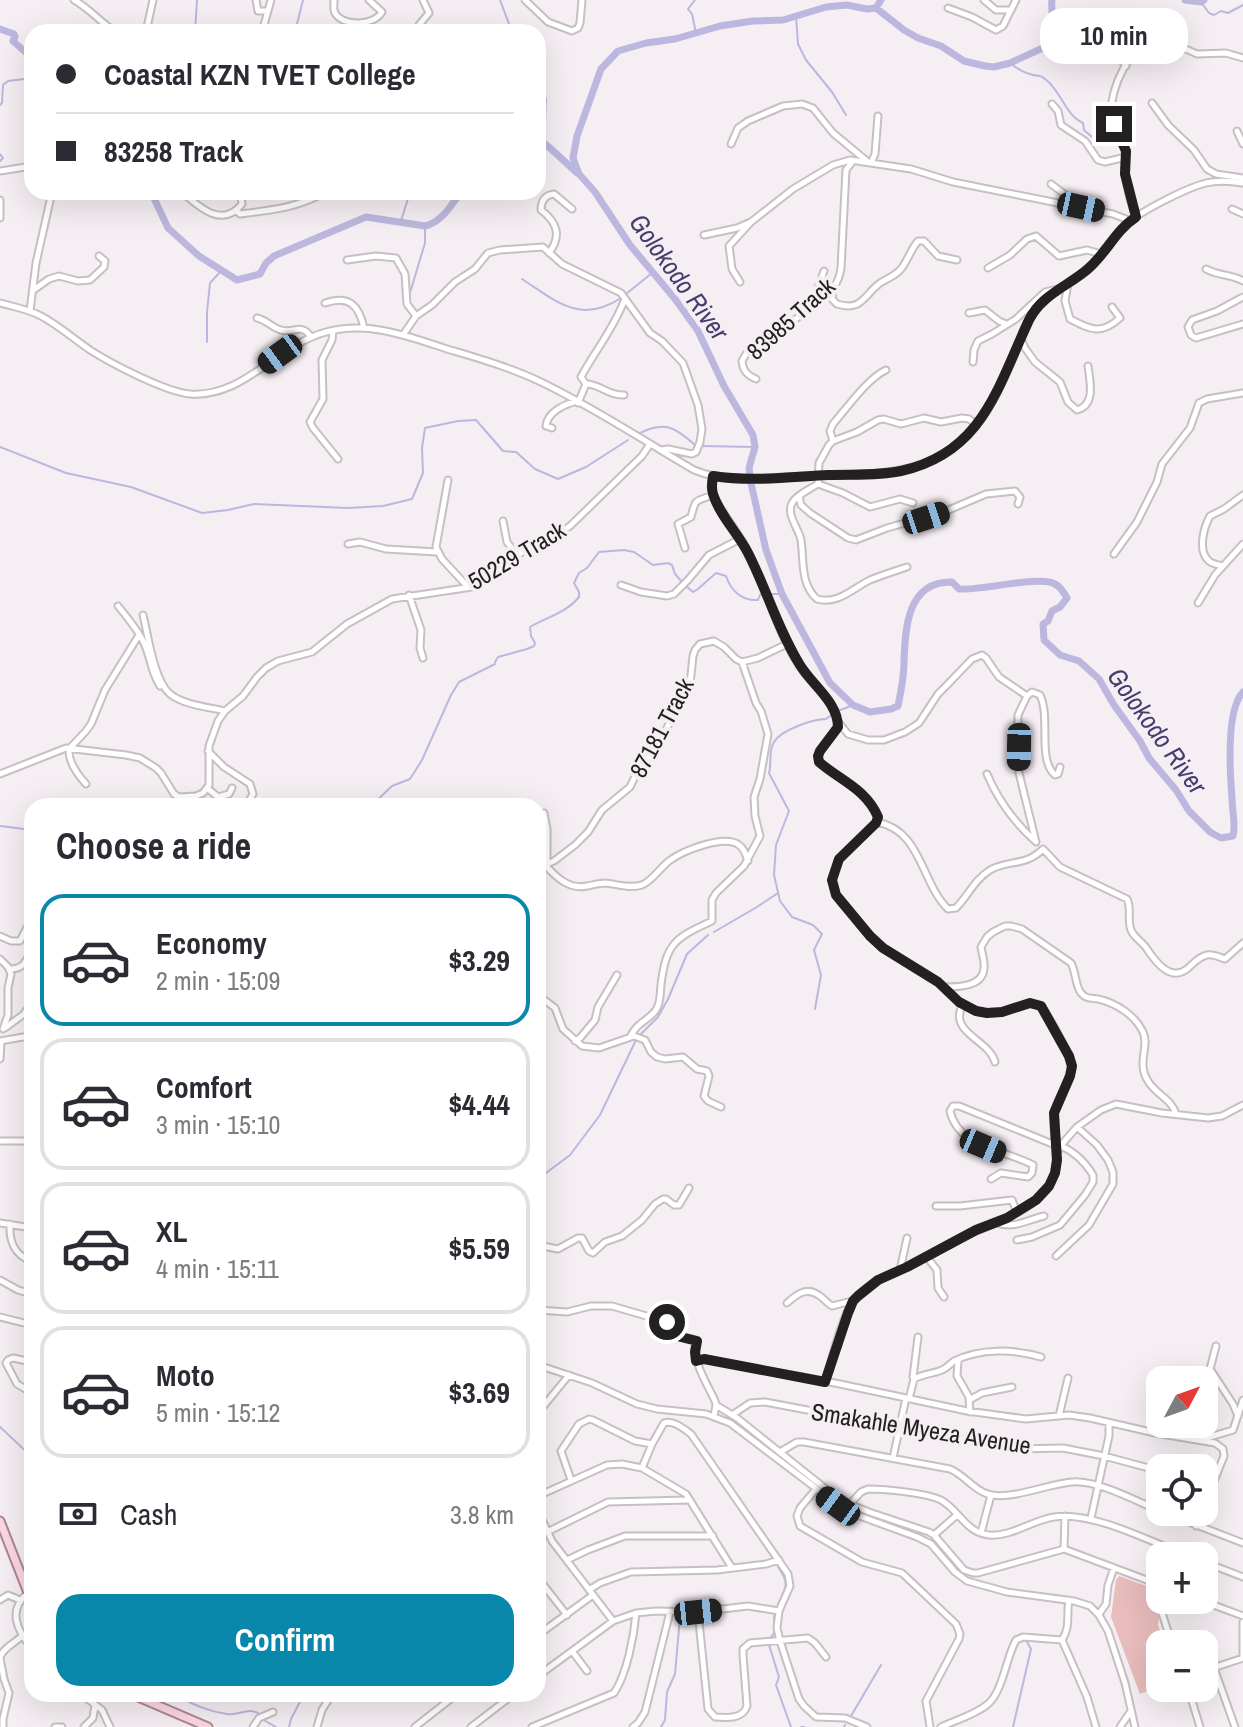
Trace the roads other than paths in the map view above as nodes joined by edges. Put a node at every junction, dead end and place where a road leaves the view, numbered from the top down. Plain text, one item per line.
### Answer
1 (74, 0) edge
2 (153, 0) edge
3 (256, 0) edge
4 (271, 0) edge
5 (334, 0) edge
6 (369, 0) edge
7 (423, 0) edge
8 (525, 0) edge
9 (582, 0) edge
10 (984, 0) edge
11 (1016, 0) edge
12 (948, 8) dead end
13 (1012, 10) junction
14 (267, 11) junction
15 (104, 24) edge
16 (148, 24) edge
17 (264, 24) edge
18 (420, 24) edge
19 (1108, 43) dead end
20 (1243, 58) edge
21 (1126, 66) junction
22 (1152, 103) dead end
23 (1052, 104) dead end
24 (878, 116) dead end
25 (1237, 131) dead end
26 (731, 144) dead end
27 (1243, 144) edge
28 (1126, 157) junction
29 (854, 160) junction
30 (870, 163) junction
31 (24, 167) edge
32 (0, 171) edge
33 (1243, 180) edge
34 (1051, 184) dead end
35 (546, 197) edge
36 (0, 200) edge
37 (50, 200) edge
38 (192, 200) edge
39 (241, 200) edge
40 (311, 200) edge
41 (543, 200) edge
42 (1081, 207) junction
43 (572, 209) dead end
44 (1232, 209) dead end
45 (236, 210) junction
46 (1243, 214) edge
47 (0, 218) edge
48 (1133, 219) junction
49 (751, 222) junction
50 (704, 235) dead end
51 (549, 253) junction
52 (1101, 254) junction
53 (99, 256) dead end
54 (347, 260) dead end
55 (957, 260) dead end
56 (988, 268) dead end
57 (1206, 269) dead end
58 (824, 271) dead end
59 (1243, 281) edge
60 (740, 282) dead end
61 (1068, 282) junction
62 (833, 287) junction
63 (34, 289) junction
64 (1058, 289) junction
65 (1243, 297) edge
66 (624, 300) junction
67 (0, 303) edge
68 (325, 303) dead end
69 (811, 306) junction
70 (1112, 307) dead end
71 (30, 311) junction
72 (969, 313) dead end
73 (416, 316) junction
74 (257, 318) dead end
75 (1006, 324) junction
76 (1243, 324) edge
77 (364, 328) junction
78 (333, 331) junction
79 (403, 335) junction
80 (311, 337) junction
81 (1021, 338) junction
82 (973, 362) dead end
83 (1088, 366) dead end
84 (886, 370) dead end
85 (756, 379) dead end
86 (586, 384) junction
87 (1243, 393) edge
88 (624, 395) dead end
89 (576, 402) junction
90 (977, 425) junction
91 (552, 428) dead end
92 (833, 441) junction
93 (650, 444) junction
94 (661, 450) junction
95 (338, 459) dead end
96 (713, 476) junction
97 (817, 476) junction
98 (448, 480) dead end
99 (818, 484) junction
100 (713, 495) junction
101 (1243, 495) edge
102 (799, 496) junction
103 (913, 503) dead end
104 (1018, 504) dead end
105 (503, 521) dead end
106 (740, 539) junction
107 (348, 544) dead end
108 (1243, 544) edge
109 (685, 548) dead end
110 (437, 552) junction
111 (1114, 554) dead end
112 (518, 556) junction
113 (1223, 566) junction
114 (907, 567) dead end
115 (621, 585) dead end
116 (469, 588) junction
117 (409, 595) junction
118 (1198, 603) dead end
119 (118, 606) dead end
120 (143, 615) dead end
121 (139, 635) junction
122 (787, 644) junction
123 (423, 658) dead end
124 (742, 662) junction
125 (170, 694) junction
126 (1027, 696) junction
127 (225, 711) junction
128 (839, 722) junction
129 (69, 749) junction
130 (208, 751) junction
131 (1060, 767) dead end
132 (0, 774) edge
133 (987, 774) dead end
134 (86, 784) dead end
135 (207, 788) junction
136 (232, 788) dead end
137 (196, 796) joint
138 (252, 798) edge
139 (877, 822) junction
140 (1036, 842) junction
141 (1043, 849) junction
142 (748, 861) junction
143 (546, 864) edge
144 (546, 869) edge
145 (24, 935) edge
146 (0, 936) edge
147 (1243, 943) edge
148 (0, 959) edge
149 (24, 963) edge
150 (10, 969) junction
151 (617, 975) dead end
152 (943, 987) junction
153 (0, 996) edge
154 (546, 1001) edge
155 (10, 1004) junction
156 (963, 1004) junction
157 (1, 1010) edge
158 (24, 1014) edge
159 (8, 1015) junction
160 (1, 1030) edge
161 (24, 1037) edge
162 (630, 1037) junction
163 (1, 1041) edge
164 (575, 1041) junction
165 (0, 1059) edge
166 (995, 1062) dead end
167 (1240, 1106) edge
168 (721, 1107) dead end
169 (1242, 1113) edge
170 (1176, 1114) junction
171 (1077, 1127) junction
172 (0, 1141) edge
173 (24, 1141) edge
174 (1058, 1146) junction
175 (991, 1179) dead end
176 (689, 1188) dead end
177 (936, 1206) dead end
178 (1017, 1212) junction
179 (1044, 1216) dead end
180 (0, 1223) edge
181 (996, 1223) junction
182 (10, 1224) junction
183 (24, 1227) edge
184 (907, 1238) dead end
185 (1017, 1240) dead end
186 (546, 1247) edge
187 (926, 1256) junction
188 (1056, 1256) dead end
189 (24, 1257) edge
190 (900, 1270) junction
191 (0, 1280) edge
192 (24, 1292) edge
193 (944, 1297) dead end
194 (853, 1301) junction
195 (787, 1303) dead end
196 (546, 1311) edge
197 (0, 1317) edge
198 (24, 1323) edge
199 (918, 1337) dead end
200 (1216, 1346) dead end
201 (1041, 1357) dead end
202 (24, 1360) edge
203 (959, 1360) junction
204 (696, 1361) junction
205 (546, 1368) edge
206 (569, 1375) junction
207 (1068, 1378) dead end
208 (914, 1379) junction
209 (825, 1382) junction
210 (1012, 1387) dead end
211 (24, 1388) edge
212 (908, 1399) junction
213 (970, 1400) junction
214 (1243, 1400) edge
215 (546, 1403) edge
216 (716, 1405) junction
217 (680, 1411) junction
218 (970, 1412) junction
219 (1238, 1414) junction
220 (732, 1415) junction
221 (714, 1416) junction
222 (1059, 1416) junction
223 (1243, 1422) edge
224 (674, 1423) junction
225 (1109, 1423) junction
226 (900, 1429) junction
227 (1191, 1439) joint
228 (1199, 1441) junction
229 (652, 1444) junction
230 (780, 1452) junction
231 (1104, 1456) junction
232 (893, 1458) junction
233 (1146, 1467) edge
234 (642, 1468) junction
235 (1218, 1471) edge
236 (572, 1480) junction
237 (1099, 1486) junction
238 (816, 1489) junction
239 (546, 1492) edge
240 (991, 1495) junction
241 (689, 1500) junction
242 (849, 1505) junction
243 (1146, 1506) edge
244 (957, 1515) junction
245 (1065, 1516) junction
246 (1091, 1518) junction
247 (0, 1521) edge
248 (1196, 1526) edge
249 (547, 1532) joint
250 (981, 1533) junction
251 (934, 1535) junction
252 (714, 1536) junction
253 (4, 1541) edge
254 (1152, 1542) edge
255 (1243, 1543) edge
256 (1064, 1549) junction
257 (567, 1560) junction
258 (779, 1560) junction
259 (1218, 1567) edge
260 (732, 1568) junction
261 (1114, 1568) junction
262 (1243, 1577) edge
263 (1146, 1580) edge
264 (24, 1584) edge
265 (546, 1588) edge
266 (591, 1592) junction
267 (24, 1596) edge
268 (0, 1600) edge
269 (20, 1600) junction
270 (1069, 1600) junction
271 (1218, 1607) edge
272 (779, 1611) junction
273 (670, 1612) junction
274 (698, 1612) junction
275 (636, 1613) junction
276 (1099, 1614) junction
277 (567, 1615) junction
278 (1243, 1616) edge
279 (613, 1621) junction
280 (1243, 1622) edge
281 (546, 1629) edge
282 (22, 1636) junction
283 (24, 1638) edge
284 (1062, 1640) junction
285 (780, 1641) junction
286 (572, 1651) junction
287 (826, 1657) dead end
288 (0, 1658) edge
289 (1243, 1658) edge
290 (1218, 1667) edge
291 (546, 1670) edge
292 (587, 1671) dead end
293 (1218, 1679) edge
294 (92, 1702) edge
295 (150, 1702) edge
296 (327, 1702) edge
297 (447, 1702) edge
298 (504, 1702) edge
299 (1192, 1702) edge
300 (95, 1704) junction
301 (1132, 1710) junction
302 (273, 1712) dead end
303 (3, 1727) edge
304 (55, 1727) edge
305 (62, 1727) edge
306 (84, 1727) edge
307 (110, 1727) edge
308 (208, 1727) edge
309 (253, 1727) edge
310 (317, 1727) edge
311 (415, 1727) edge
312 (471, 1727) edge
313 (532, 1727) edge
314 (633, 1727) edge
315 (867, 1727) edge
316 (930, 1727) edge
317 (941, 1727) edge
318 (1096, 1727) edge
319 (1120, 1727) edge
320 (1135, 1727) edge
321 (1200, 1727) edge
322 (1235, 1727) edge

1 - 15 street
2 - 16 street
3 - 14 street
4 - 14 street
5 - 6 street
7 - 18 street
8 - 9 street
10 - 13 street
11 - 13 street
12 - 13 street
14 - 17 street
19 - 21 street
20 - 21 street
21 - 28 street
22 - 33 street
23 - 28 street
24 - 30 street
25 - 27 street
26 - 30 street
28 - 48 street
29 - 30 street
29 - 49 street
29 - 62 street, 83985 Track
30 - 42 street
31 - 32 street
33 - 48 street
34 - 42 street
35 - 43 street
36 - 47 street
37 - 63 street
38 - 45 street
39 - 45 street
40 - 45 street
41 - 51 street
42 - 48 street
44 - 46 street
48 - 52 street
49 - 50 street
49 - 60 street
51 - 66 street
51 - 73 street
52 - 56 street
52 - 61 street
53 - 63 street
54 - 73 street
55 - 62 street
57 - 59 street
58 - 69 street
61 - 64 street
61 - 70 street
62 - 69 street, 83985 Track
63 - 71 street
64 - 75 street
64 - 81 street
65 - 76 street
66 - 86 street
66 - 94 street
67 - 71 street
68 - 77 street
69 - 85 street, 83985 Track
71 - 80 street
72 - 75 street
73 - 79 street
74 - 80 street
75 - 82 street
77 - 78 street
77 - 79 street
78 - 80 street
78 - 95 street
79 - 89 street
81 - 83 street
81 - 90 street
84 - 92 street
86 - 88 street
86 - 89 street
87 - 111 street
89 - 91 street
89 - 93 street
90 - 92 street
90 - 97 street
92 - 97 street
93 - 94 street
93 - 112 street, 50229 Track
94 - 96 street
96 - 97 street
96 - 100 street
97 - 99 street
98 - 110 street
99 - 102 street
99 - 103 street
100 - 106 street
100 - 109 street
101 - 113 street
102 - 104 street
102 - 114 street
105 - 112 street
106 - 115 street
106 - 122 street
107 - 110 street
108 - 113 street
110 - 116 street
112 - 116 street, 50229 Track
113 - 118 street
116 - 117 street, 50229 Track
117 - 123 street
117 - 127 street, 50229 Track
119 - 121 street
120 - 125 street
121 - 125 street
121 - 129 street
122 - 124 street
122 - 128 street
124 - 142 street
124 - 143 street, 87181 Track
125 - 127 street
126 - 128 street
126 - 131 street
126 - 140 street
127 - 130 street, 50229 Track
128 - 139 street
129 - 132 street
129 - 134 street
129 - 137 street
130 - 135 street, 50229 Track
130 - 138 street
133 - 140 street
135 - 136 street
135 - 137 street
139 - 141 street
139 - 152 street
140 - 141 street
141 - 147 street
142 - 144 street
142 - 162 street
145 - 146 street
148 - 150 street
149 - 150 street
150 - 155 street
151 - 164 street
152 - 156 street
152 - 170 street
153 - 155 street
154 - 164 street
155 - 159 street
156 - 166 street
156 - 174 street
157 - 159 street
158 - 160 street
159 - 160 street
161 - 163 street
162 - 164 street
162 - 168 street
163 - 165 street
167 - 169 street
167 - 170 street
170 - 171 street
171 - 174 street
171 - 188 street
172 - 173 street
174 - 175 street
174 - 178 street
174 - 185 street
176 - 186 street
177 - 178 street
178 - 181 street
179 - 181 street
180 - 182 street
181 - 187 street
182 - 183 street
182 - 189 street
184 - 190 street
187 - 190 street
187 - 193 street
190 - 194 street
191 - 192 street
194 - 195 street
194 - 209 street
196 - 204 street
197 - 198 street
199 - 208 street
200 - 219 street
201 - 203 street
202 - 211 street
203 - 208 street
203 - 213 street
204 - 209 street
204 - 216 street
205 - 206 street
206 - 215 street
206 - 217 street
207 - 222 street
208 - 212 street
209 - 212 street
210 - 213 street
212 - 218 street
212 - 226 street
213 - 218 street
214 - 219 street
216 - 220 street
216 - 221 street
217 - 221 street
217 - 224 street
218 - 222 street
219 - 223 street
219 - 228 street
220 - 226 street, Smakahle Myeza Avenue
220 - 230 street
221 - 238 street
222 - 225 street
224 - 229 street
224 - 258 street
225 - 227 street
225 - 231 street
226 - 231 street, Smakahle Myeza Avenue
226 - 232 street
227 - 228 street
228 - 235 street
229 - 234 street
229 - 236 street
230 - 232 street
230 - 242 street
231 - 233 street, Smakahle Myeza Avenue
231 - 237 street
232 - 240 street
234 - 236 street
234 - 241 street
236 - 239 street
237 - 240 street
237 - 243 street
237 - 246 street
238 - 270 street
238 - 316 street
240 - 250 street
241 - 249 street
241 - 252 street
242 - 244 street
242 - 251 street
244 - 250 street
244 - 251 street
245 - 246 street
245 - 250 street
245 - 256 street
246 - 254 street
247 - 253 main road
248 - 255 street
249 - 257 street
251 - 256 street
252 - 257 street
252 - 260 street
253 - 264 main road
256 - 261 street
257 - 266 street
258 - 260 street
258 - 272 street
259 - 262 street
260 - 266 street
261 - 263 street
261 - 276 street
265 - 277 street
266 - 277 street
266 - 279 street
267 - 269 street
268 - 269 street
269 - 282 street
270 - 276 street
270 - 284 street
271 - 278 street
272 - 274 street
272 - 285 street
273 - 274 street
273 - 275 street
273 - 314 street
274 - 285 street
275 - 279 street
275 - 313 street
276 - 301 street
277 - 281 street
279 - 286 street
280 - 289 street
282 - 283 street
282 - 288 street
284 - 317 street
284 - 318 street
285 - 287 street
285 - 315 street
286 - 291 street
286 - 292 street
288 - 303 street
289 - 290 street
293 - 322 street
294 - 300 street
295 - 308 main road
296 - 310 street
297 - 311 street
298 - 312 street
299 - 321 street
300 - 306 street
300 - 307 street
301 - 319 street
301 - 320 street
302 - 309 street
304 - 305 street

